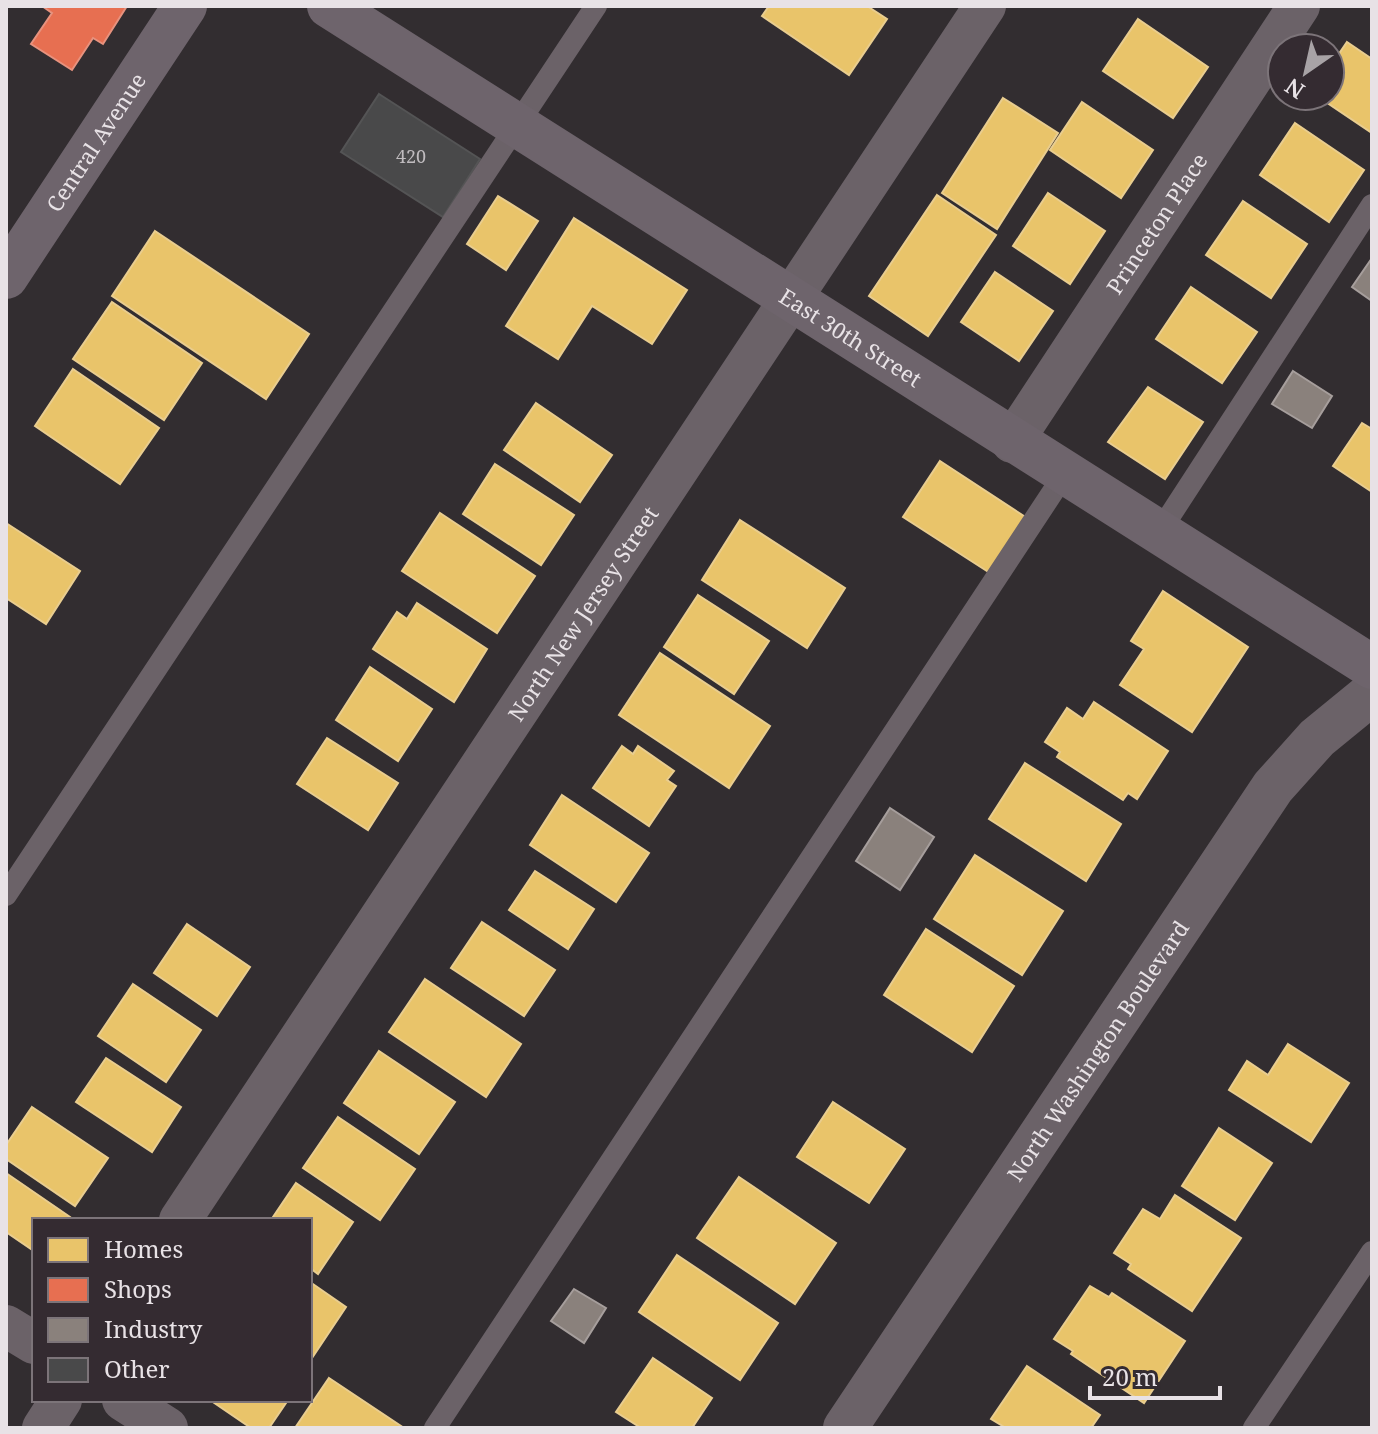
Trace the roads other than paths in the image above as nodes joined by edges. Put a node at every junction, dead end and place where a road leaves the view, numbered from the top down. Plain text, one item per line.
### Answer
1 (185, 6) edge
2 (329, 6) edge
3 (596, 6) edge
4 (985, 6) edge
5 (1299, 6) edge
6 (517, 127) junction
7 (1372, 205) edge
8 (6, 277) edge
9 (790, 302) junction
10 (1012, 442) junction
11 (1064, 475) junction
12 (1158, 534) junction
13 (1372, 667) edge
14 (1372, 693) edge
15 (6, 895) edge
16 (181, 1218) edge
17 (1372, 1252) edge
18 (6, 1326) edge
19 (32, 1342) edge
20 (60, 1402) edge
21 (126, 1402) edge
22 (43, 1428) edge
23 (167, 1428) edge
24 (435, 1428) edge
25 (845, 1428) edge
26 (1254, 1428) edge

1 - 8 main road, Central Avenue
2 - 6 main road, East 30th Street
3 - 6 lane
4 - 9 street, North New Jersey Street
5 - 10 street, Princeton Place
6 - 9 main road, East 30th Street
6 - 15 lane
7 - 12 lane
9 - 10 main road, East 30th Street
9 - 16 street, North New Jersey Street
10 - 11 main road, East 30th Street
11 - 12 main road, East 30th Street
11 - 24 lane
12 - 13 main road, East 30th Street
14 - 25 street, North Washington Boulevard
17 - 26 lane
18 - 19 street
20 - 22 street
21 - 23 street

